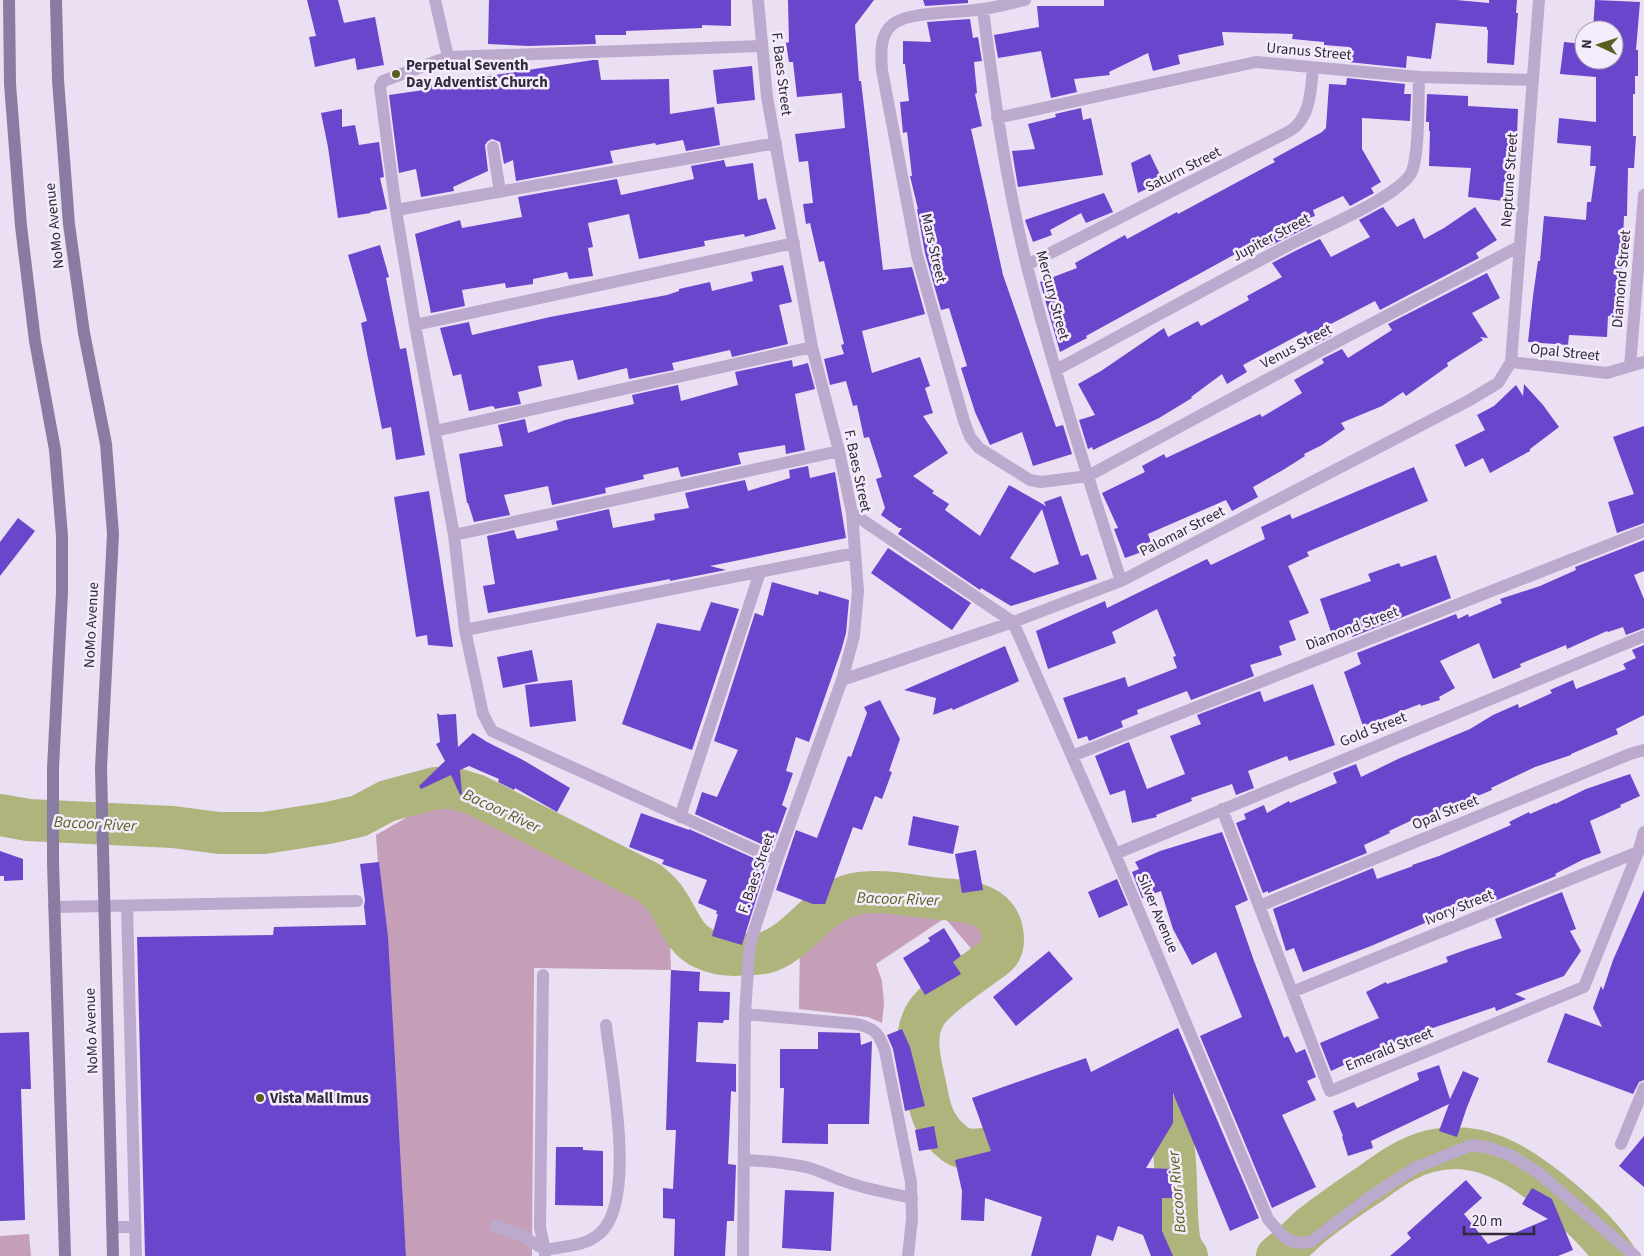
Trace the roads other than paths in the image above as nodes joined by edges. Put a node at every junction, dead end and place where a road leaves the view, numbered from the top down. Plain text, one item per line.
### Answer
1 (10, 0) edge
2 (56, 0) edge
3 (435, 0) edge
4 (758, 0) edge
5 (1025, 0) edge
6 (1539, 0) edge
7 (982, 10) junction
8 (761, 46) junction
9 (448, 57) junction
10 (1313, 68) junction
11 (1419, 78) junction
12 (1533, 80) junction
13 (997, 118) junction
14 (776, 143) junction
15 (493, 147) dead end
16 (500, 192) junction
17 (1644, 195) edge
18 (396, 210) junction
19 (794, 243) junction
20 (1520, 246) junction
21 (1027, 265) junction
22 (416, 325) junction
23 (812, 347) junction
24 (1512, 362) junction
25 (1644, 362) edge
26 (1630, 366) junction
27 (1056, 370) junction
28 (435, 431) junction
29 (839, 451) junction
30 (1088, 476) junction
31 (852, 513) junction
32 (1644, 531) edge
33 (454, 535) junction
34 (855, 553) junction
35 (760, 572) junction
36 (1121, 581) junction
37 (1013, 622) junction
38 (465, 630) junction
39 (1644, 636) edge
40 (842, 680) junction
41 (1644, 750) edge
42 (1072, 756) junction
43 (1222, 809) junction
44 (680, 817) junction
45 (1644, 832) edge
46 (1638, 852) junction
47 (1115, 854) junction
48 (777, 860) junction
49 (357, 901) dead end
50 (104, 906) junction
51 (127, 906) junction
52 (1259, 906) junction
53 (54, 907) junction
54 (543, 975) dead end
55 (1292, 992) junction
56 (746, 1014) junction
57 (606, 1025) dead end
58 (1644, 1088) edge
59 (1621, 1144) dead end
60 (745, 1160) junction
61 (912, 1198) junction
62 (496, 1226) dead end
63 (112, 1227) junction
64 (135, 1227) junction
65 (545, 1253) edge
66 (65, 1256) edge
67 (113, 1256) edge
68 (136, 1256) edge
69 (743, 1256) edge
70 (908, 1256) edge
71 (1635, 1256) edge

1 - 53 main road, NoMo Avenue
2 - 50 main road, NoMo Avenue
3 - 9 street
4 - 8 street, F. Baes Street
5 - 7 street, Mars Street
6 - 12 street, Neptune Street
7 - 13 street, Mercury Street
7 - 30 street, Mars Street
8 - 9 street
8 - 14 street, F. Baes Street
9 - 18 street
10 - 11 street, Uranus Street
10 - 13 street, Uranus Street
10 - 21 street, Saturn Street
11 - 12 street, Uranus Street
11 - 27 street, Jupiter Street
12 - 20 street, Neptune Street
13 - 21 street, Mercury Street
14 - 16 street
14 - 19 street, F. Baes Street
15 - 16 street
16 - 18 street
17 - 26 street, Diamond Street
18 - 22 street
19 - 22 street
19 - 23 street, F. Baes Street
20 - 24 street, Neptune Street
20 - 30 street, Venus Street
21 - 27 street, Mercury Street
22 - 28 street
23 - 28 street
23 - 29 street, F. Baes Street
24 - 26 street, Opal Street
24 - 36 street, Palomar Street
25 - 26 street, Opal Street
27 - 30 street, Mercury Street
28 - 33 street
29 - 31 street, F. Baes Street
29 - 33 street
30 - 36 street, Mercury Street
31 - 34 street, F. Baes Street
31 - 37 street
32 - 42 street, Diamond Street
33 - 38 street
34 - 35 street
34 - 40 street, F. Baes Street
35 - 38 street
35 - 44 street
36 - 37 street, Palomar Street
37 - 40 street, Palomar Street
37 - 42 street, Silver Avenue
38 - 44 street
39 - 43 street, Gold Street
40 - 48 street, F. Baes Street
41 - 52 street, Opal Street
42 - 47 street, Silver Avenue
43 - 47 street, Gold Street
43 - 52 street, Emerald Street
44 - 48 street
45 - 46 street, Emerald Street
46 - 55 street, Ivory Street
46 - 55 street, Emerald Street
47 - 71 street, Silver Avenue
48 - 56 street, F. Baes Street
49 - 51 street
50 - 51 street
50 - 53 street
50 - 63 main road, NoMo Avenue
51 - 64 street
52 - 55 street, Emerald Street
53 - 66 main road, NoMo Avenue
54 - 65 street
56 - 60 street, F. Baes Street
56 - 61 street
57 - 65 street
58 - 59 street
60 - 61 street
60 - 69 street, F. Baes Street
61 - 70 street
62 - 65 street
63 - 64 street
63 - 67 main road, NoMo Avenue
64 - 68 street

